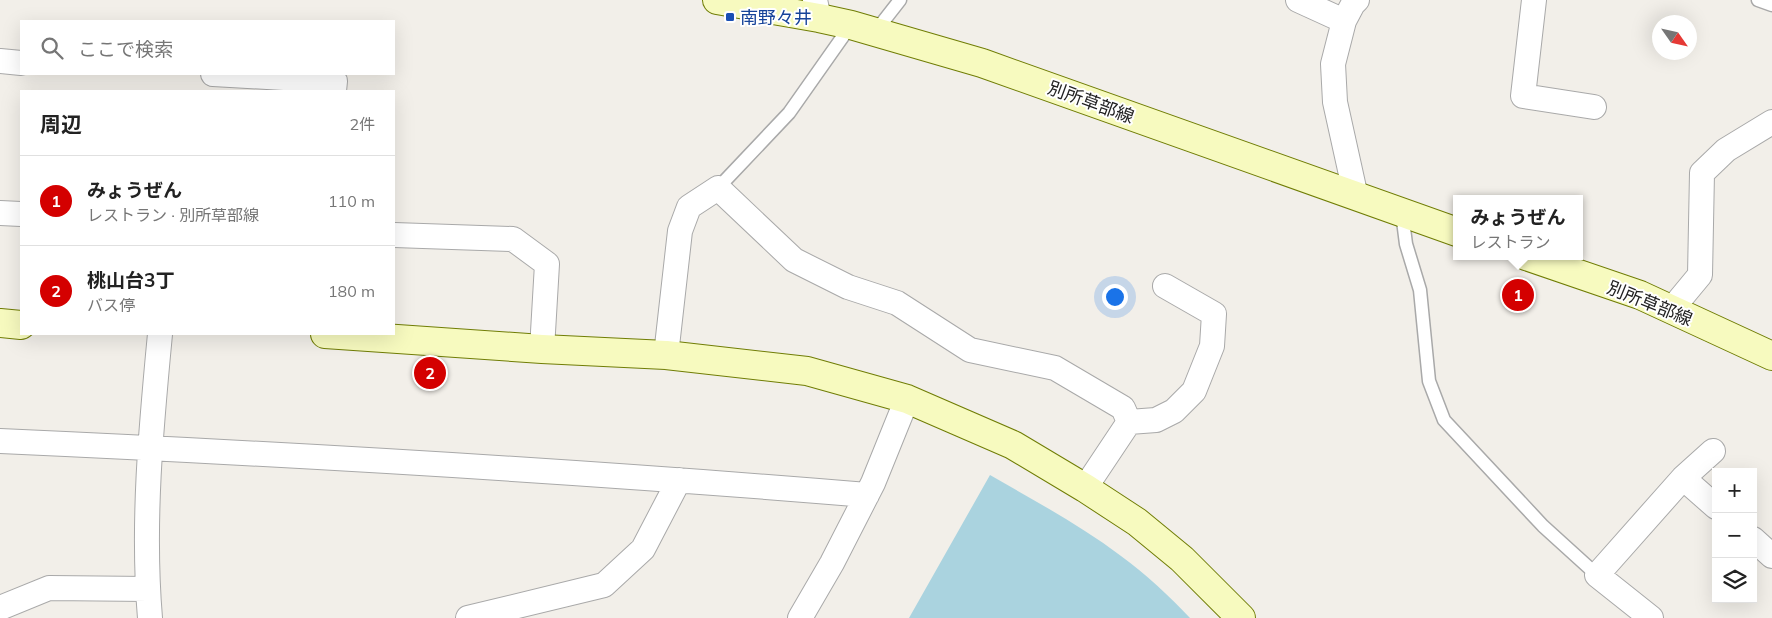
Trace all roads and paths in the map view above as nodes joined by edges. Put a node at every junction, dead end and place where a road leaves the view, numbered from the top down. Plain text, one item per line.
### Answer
1 (717, 0) edge
2 (900, 0) edge
3 (1298, 0) edge
4 (1357, 0) edge
5 (1534, 0) edge
6 (1758, 0) edge
7 (1772, 6) edge
8 (817, 9) edge
9 (1344, 21) junction
10 (863, 29) junction
11 (0, 61) edge
12 (20, 63) edge
13 (230, 75) edge
14 (334, 90) edge
15 (1594, 107) dead end
16 (1772, 122) edge
17 (718, 188) junction
18 (1356, 197) junction
19 (0, 213) edge
20 (1402, 213) junction
21 (20, 214) edge
22 (1453, 231) edge
23 (395, 235) edge
24 (1537, 260) edge
25 (1165, 286) dead end
26 (1671, 310) junction
27 (0, 323) edge
28 (20, 325) edge
29 (160, 335) edge
30 (339, 335) edge
31 (542, 349) junction
32 (666, 355) junction
33 (1772, 356) edge
34 (907, 399) junction
35 (1129, 422) junction
36 (0, 441) edge
37 (150, 448) junction
38 (1713, 451) dead end
39 (1683, 478) junction
40 (679, 480) junction
41 (1085, 488) junction
42 (867, 496) junction
43 (1712, 503) edge
44 (1757, 543) edge
45 (1772, 556) edge
46 (1597, 575) junction
47 (148, 588) junction
48 (0, 608) edge
49 (150, 618) edge
50 (468, 618) edge
51 (800, 618) edge
52 (1241, 618) edge
53 (1651, 618) edge

1 - 8 main road, 別所草部線
2 - 10 lane
3 - 9 street
4 - 9 street
5 - 15 street
6 - 7 lane
8 - 10 main road, 別所草部線
9 - 18 street
10 - 17 lane
10 - 18 main road, 別所草部線
11 - 12 street
13 - 14 street
16 - 26 street
17 - 32 street
17 - 35 street
18 - 20 main road, 別所草部線
19 - 21 street
20 - 22 main road, 別所草部線
20 - 46 lane
23 - 31 street
24 - 26 main road, 別所草部線
25 - 35 street
26 - 33 main road, 別所草部線
27 - 28 main road
29 - 37 street
30 - 31 main road
31 - 32 main road
32 - 34 main road
34 - 41 main road
34 - 42 street
35 - 41 street
36 - 37 street
37 - 40 street
37 - 47 street
38 - 39 street
39 - 43 street
39 - 46 street
40 - 42 street
40 - 50 street
41 - 52 main road
42 - 51 street
44 - 45 street
46 - 53 street
47 - 48 street
47 - 49 street

